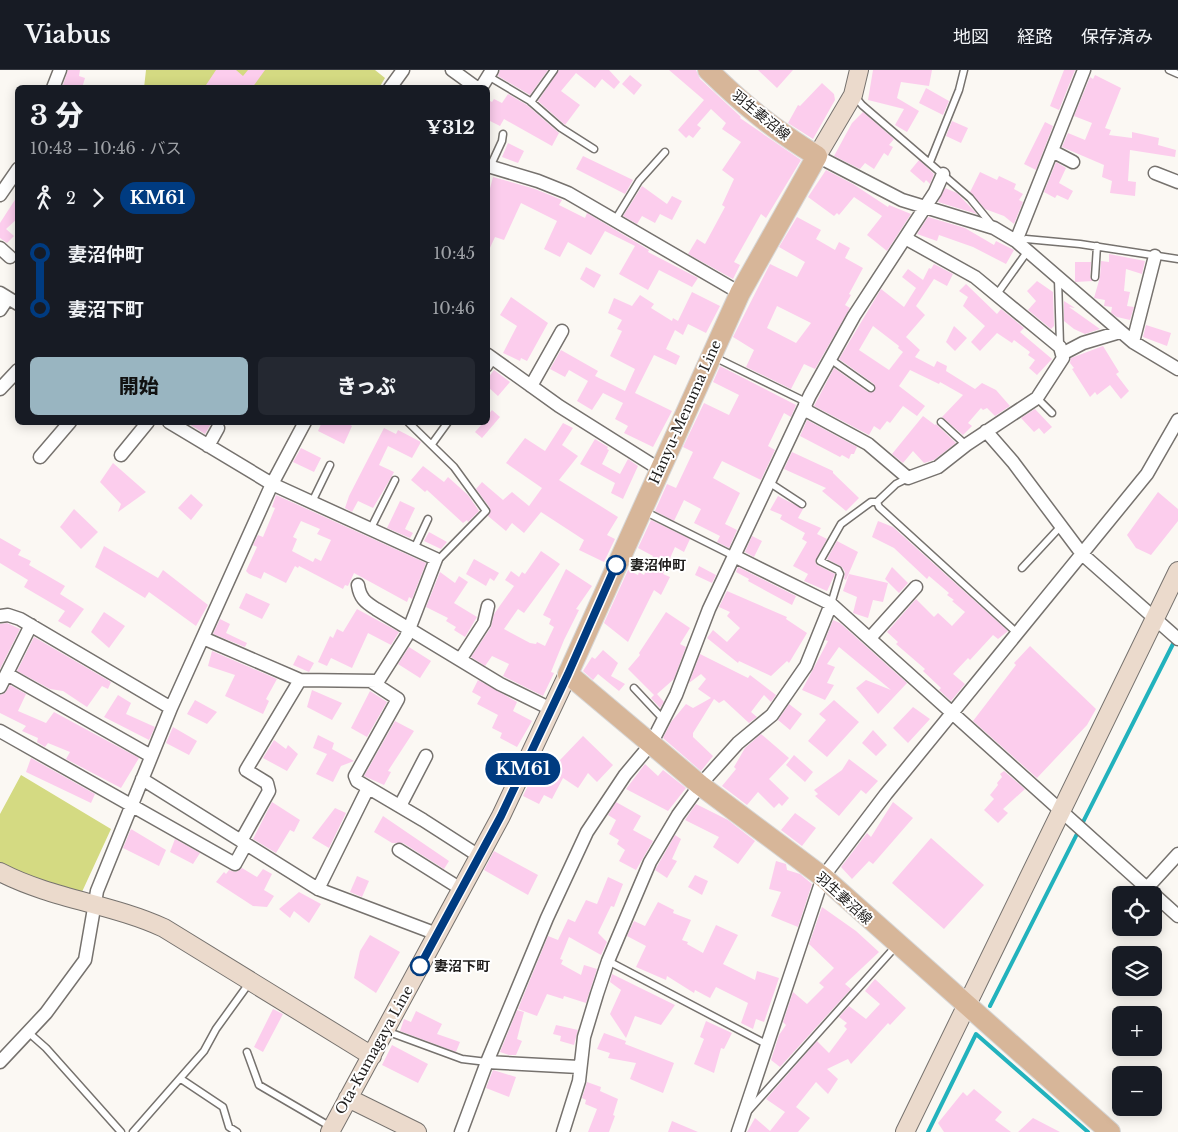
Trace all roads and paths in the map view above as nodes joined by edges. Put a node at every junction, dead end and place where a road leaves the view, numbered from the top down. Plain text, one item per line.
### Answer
1 (60, 70) edge
2 (403, 70) edge
3 (452, 70) edge
4 (554, 70) edge
5 (708, 70) edge
6 (860, 70) edge
7 (964, 70) edge
8 (1084, 70) edge
9 (1169, 70) edge
10 (490, 73) edge
11 (1178, 74) edge
12 (54, 85) edge
13 (392, 85) edge
14 (474, 85) edge
15 (481, 85) edge
16 (853, 95) junction
17 (531, 102) junction
18 (503, 134) dead end
19 (594, 149) dead end
20 (665, 152) dead end
21 (1052, 152) junction
22 (817, 156) junction
23 (930, 162) junction
24 (1073, 162) dead end
25 (490, 165) edge
26 (490, 167) edge
27 (15, 173) edge
28 (1155, 173) dead end
29 (943, 174) junction
30 (1178, 182) edge
31 (0, 195) edge
32 (924, 207) junction
33 (615, 220) junction
34 (994, 228) junction
35 (905, 238) junction
36 (1016, 242) junction
37 (1097, 246) junction
38 (0, 248) edge
39 (1028, 252) junction
40 (1155, 256) junction
41 (10, 257) dead end
42 (1178, 259) edge
43 (1095, 277) dead end
44 (1058, 279) junction
45 (740, 293) junction
46 (997, 294) junction
47 (11, 298) edge
48 (0, 310) edge
49 (562, 331) dead end
50 (1120, 332) junction
51 (1133, 342) junction
52 (1061, 350) junction
53 (711, 355) junction
54 (830, 359) junction
55 (490, 361) edge
56 (1178, 369) edge
57 (15, 373) edge
58 (531, 386) junction
59 (870, 388) dead end
60 (0, 389) edge
61 (1037, 398) junction
62 (805, 405) junction
63 (1052, 413) dead end
64 (1178, 420) edge
65 (941, 422) dead end
66 (67, 425) edge
67 (146, 425) edge
68 (174, 425) edge
69 (302, 425) edge
70 (411, 425) edge
71 (446, 425) edge
72 (218, 428) dead end
73 (986, 431) junction
74 (432, 444) junction
75 (966, 445) junction
76 (208, 446) junction
77 (121, 455) dead end
78 (40, 457) dead end
79 (330, 465) dead end
80 (659, 469) junction
81 (908, 478) junction
82 (395, 480) dead end
83 (770, 483) junction
84 (272, 484) junction
85 (312, 502) junction
86 (877, 502) junction
87 (802, 504) dead end
88 (641, 509) junction
89 (428, 519) dead end
90 (1062, 526) junction
91 (371, 528) junction
92 (414, 549) junction
93 (1082, 554) junction
94 (734, 556) junction
95 (433, 565) junction
96 (1022, 568) dead end
97 (1178, 571) edge
98 (358, 585) dead end
99 (916, 587) dead end
100 (831, 604) junction
101 (488, 606) dead end
102 (0, 616) edge
103 (1155, 619) junction
104 (31, 625) junction
105 (408, 630) junction
106 (1017, 633) junction
107 (203, 638) junction
108 (870, 638) junction
109 (1178, 640) edge
110 (460, 660) junction
111 (6, 674) junction
112 (568, 674) junction
113 (300, 680) junction
114 (372, 682) junction
115 (0, 687) edge
116 (634, 688) dead end
117 (171, 708) junction
118 (551, 709) junction
119 (953, 713) junction
120 (663, 720) junction
121 (0, 731) edge
122 (651, 744) junction
123 (151, 756) junction
124 (426, 756) dead end
125 (142, 779) junction
126 (700, 786) junction
127 (368, 788) junction
128 (132, 805) junction
129 (400, 806) junction
130 (1061, 810) junction
131 (243, 843) junction
132 (399, 850) dead end
133 (1178, 854) edge
134 (479, 856) junction
135 (0, 872) edge
136 (823, 877) junction
137 (1145, 886) edge
138 (1149, 886) edge
139 (318, 889) junction
140 (461, 889) junction
141 (1162, 899) edge
142 (94, 905) junction
143 (1176, 910) edge
144 (437, 934) junction
145 (896, 945) junction
146 (608, 961) junction
147 (250, 982) junction
148 (967, 1006) junction
149 (386, 1031) junction
150 (29, 1033) junction
151 (766, 1044) junction
152 (246, 1052) dead end
153 (372, 1056) junction
154 (0, 1062) edge
155 (487, 1062) junction
156 (579, 1068) junction
157 (181, 1079) junction
158 (348, 1098) junction
159 (743, 1116) junction
160 (331, 1130) edge
161 (121, 1132) edge
162 (133, 1132) edge
163 (237, 1132) edge
164 (417, 1132) edge
165 (461, 1132) edge
166 (563, 1132) edge
167 (738, 1132) edge
168 (905, 1132) edge
169 (1110, 1132) edge

1 - 12 street
2 - 13 street
3 - 14 street
4 - 17 lane
5 - 22 main road, 羽生妻沼線
6 - 16 street
7 - 23 lane
8 - 21 street
9 - 11 lane
10 - 15 street
10 - 17 lane
16 - 22 street
16 - 23 lane
17 - 19 lane
18 - 25 lane
20 - 33 lane
21 - 24 street
21 - 36 street
22 - 32 street
22 - 45 main road, Hanyu-Menuma Line
23 - 29 lane
26 - 33 street
27 - 31 street
28 - 30 street
29 - 32 street
29 - 34 lane
32 - 34 street
32 - 35 street
33 - 45 street
34 - 36 street
35 - 46 street
35 - 54 street
36 - 37 lane
36 - 39 street
37 - 40 lane
37 - 43 lane
38 - 41 street
39 - 44 street
39 - 46 lane
40 - 42 lane
40 - 51 street
44 - 50 street
44 - 52 lane
45 - 53 main road, Hanyu-Menuma Line
46 - 52 street
47 - 48 street
49 - 58 street
50 - 51 street
50 - 52 street
51 - 56 street
52 - 61 street
53 - 62 lane
53 - 80 main road, Hanyu-Menuma Line
54 - 59 lane
54 - 62 street
55 - 58 street
57 - 60 street
58 - 80 street
61 - 63 lane
61 - 73 street
62 - 81 street
62 - 83 street
64 - 93 street
65 - 75 lane
66 - 78 street
67 - 77 street
68 - 76 street
69 - 84 street
70 - 74 lane
71 - 74 lane
72 - 76 street
73 - 75 street
73 - 90 street
74 - 95 lane
75 - 81 street
76 - 84 street
79 - 85 lane
80 - 88 main road, Hanyu-Menuma Line
81 - 86 lane
82 - 91 lane
83 - 87 lane
83 - 94 street
84 - 85 street
84 - 107 street
85 - 91 street
86 - 100 lane
86 - 106 lane
88 - 94 lane
88 - 112 main road, Hanyu-Menuma Line
89 - 92 lane
90 - 93 street
90 - 96 lane
91 - 92 street
92 - 95 street
93 - 103 street
93 - 106 street
94 - 100 street
94 - 120 street
95 - 105 street
97 - 103 street
98 - 105 street
99 - 108 street
100 - 108 street
100 - 126 street
101 - 110 street
102 - 104 street
103 - 109 street
103 - 130 street
104 - 111 street
104 - 117 street
105 - 110 street
105 - 114 street
106 - 119 street
107 - 113 street
107 - 117 street
108 - 119 street
110 - 118 street
111 - 115 street
111 - 123 street
112 - 118 street, Ota-Kumagaya Line
112 - 122 main road, 羽生妻沼線
113 - 114 street
113 - 131 street
114 - 127 street
116 - 120 lane
117 - 123 street
118 - 134 street, Ota-Kumagaya Line
119 - 130 street
119 - 136 street
120 - 122 street
121 - 128 street
122 - 126 main road, 羽生妻沼線
122 - 155 street
123 - 125 street
124 - 129 street
125 - 128 street
125 - 131 street
126 - 136 main road, 羽生妻沼線
126 - 146 street
127 - 129 street
127 - 139 street
128 - 131 street
128 - 142 street
129 - 134 street
130 - 137 street
130 - 148 street
131 - 139 street
132 - 140 street
133 - 138 street
134 - 140 street, Ota-Kumagaya Line
135 - 142 street
136 - 145 main road, 羽生妻沼線
136 - 151 street
139 - 144 street
140 - 144 street, Ota-Kumagaya Line
141 - 143 street
142 - 147 street
142 - 150 street
144 - 149 street, Ota-Kumagaya Line
145 - 148 main road, 羽生妻沼線
145 - 159 lane
146 - 151 lane
146 - 156 street
147 - 153 street
147 - 157 lane
148 - 168 street
148 - 169 main road, 羽生妻沼線
149 - 153 street, Ota-Kumagaya Line
149 - 155 lane
150 - 154 street
150 - 161 lane
151 - 159 street
152 - 160 lane
153 - 158 street, Ota-Kumagaya Line
155 - 156 street
155 - 165 street
156 - 166 street
157 - 162 lane
157 - 163 lane
158 - 160 street, Ota-Kumagaya Line
158 - 164 street
159 - 167 street

